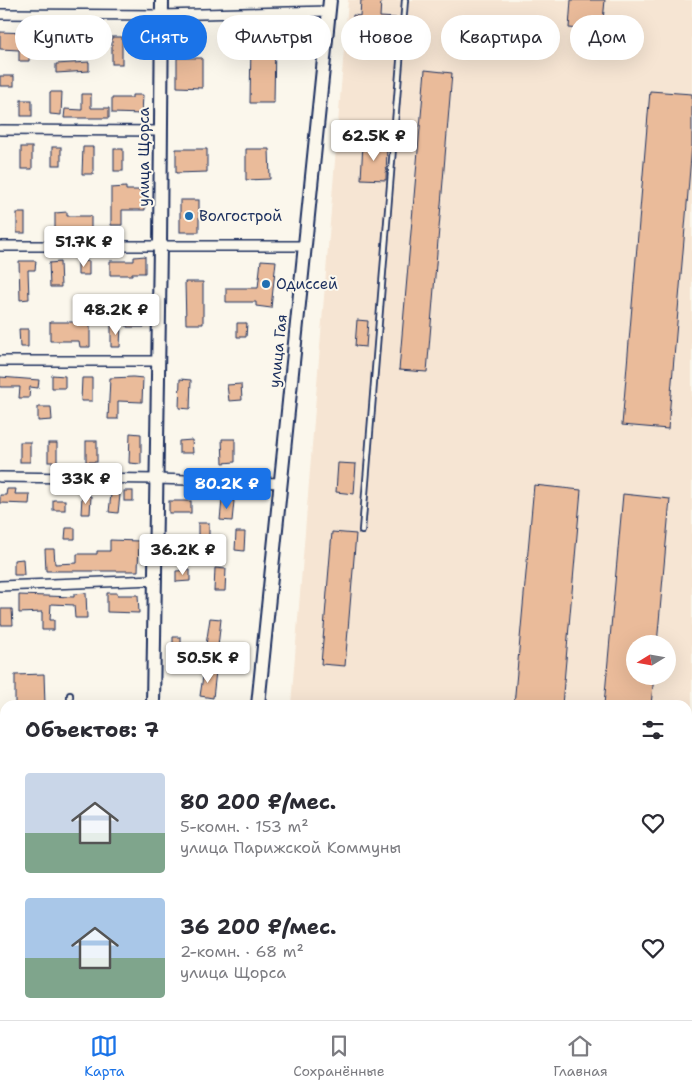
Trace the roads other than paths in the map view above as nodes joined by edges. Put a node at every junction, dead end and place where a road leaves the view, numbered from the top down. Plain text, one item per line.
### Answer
1 (162, 0) edge
2 (405, 0) edge
3 (330, 6) edge
4 (0, 14) edge
5 (162, 15) junction
6 (162, 60) edge
7 (0, 130) edge
8 (161, 130) junction
9 (160, 245) junction
10 (0, 246) edge
11 (305, 246) junction
12 (158, 361) junction
13 (0, 362) edge
14 (0, 477) edge
15 (156, 479) junction
16 (281, 483) junction
17 (362, 531) dead end
18 (155, 580) junction
19 (0, 586) edge
20 (70, 694) dead end
21 (70, 700) edge
22 (153, 700) edge
23 (259, 700) edge

1 - 5 main road, улица Щорса
2 - 17 lane
3 - 5 street
3 - 11 main road, улица Гая
4 - 5 street
6 - 8 main road, улица Щорса
7 - 8 street
8 - 9 main road, улица Щорса
9 - 10 street
9 - 11 street
9 - 12 main road, улица Щорса
11 - 16 main road, улица Гая
12 - 13 street
12 - 15 main road, улица Щорса
14 - 15 street
15 - 16 street
15 - 18 main road, улица Щорса
16 - 23 main road, улица Гая
18 - 19 street
18 - 22 main road, улица Щорса
20 - 21 lane

